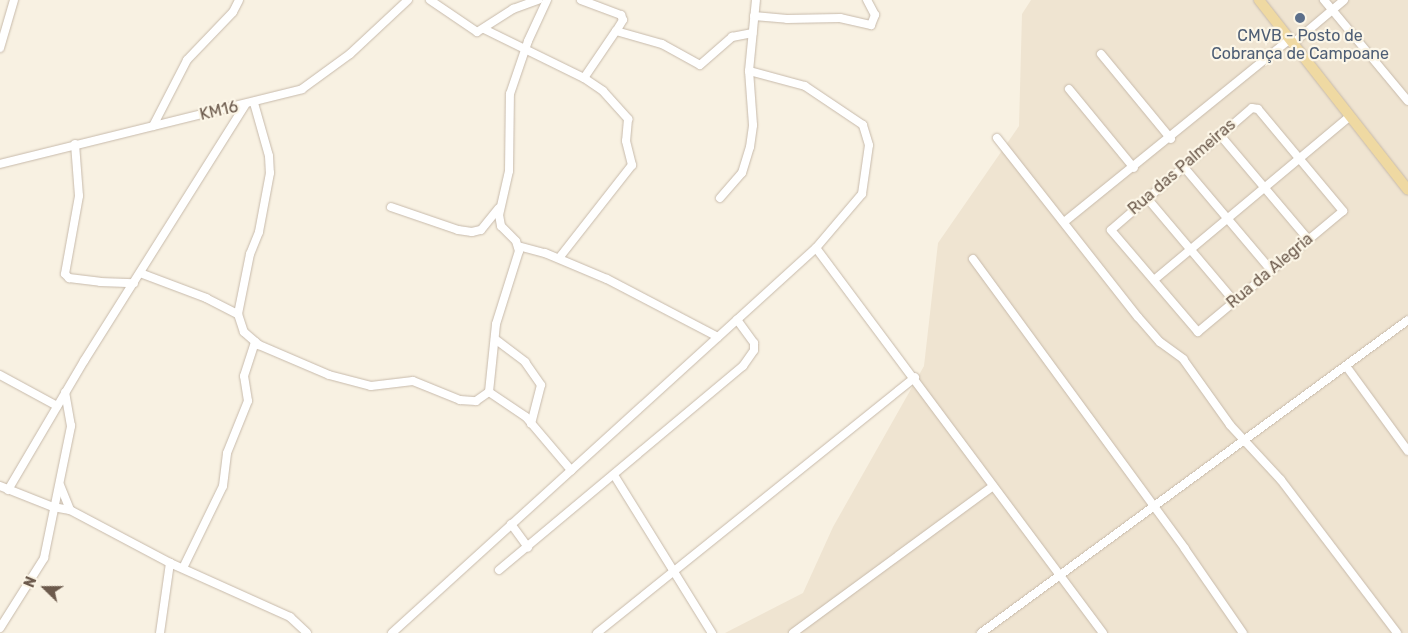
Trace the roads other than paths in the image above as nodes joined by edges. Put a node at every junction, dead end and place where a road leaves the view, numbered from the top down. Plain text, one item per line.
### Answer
1 (14, 0) edge
2 (239, 0) edge
3 (408, 0) edge
4 (430, 0) edge
5 (538, 0) edge
6 (547, 0) edge
7 (581, 0) edge
8 (756, 0) edge
9 (867, 0) edge
10 (1259, 0) edge
11 (1324, 0) edge
12 (1344, 0) edge
13 (1332, 10) junction
14 (754, 16) junction
15 (484, 29) junction
16 (616, 31) junction
17 (753, 33) junction
18 (1291, 42) junction
19 (0, 48) edge
20 (525, 49) junction
21 (1101, 54) dead end
22 (749, 71) junction
23 (584, 78) junction
24 (1069, 89) dead end
25 (1408, 100) edge
26 (254, 103) junction
27 (245, 105) junction
28 (1349, 117) junction
29 (153, 126) junction
30 (1220, 135) junction
31 (997, 138) dead end
32 (1171, 138) junction
33 (75, 144) junction
34 (1299, 157) junction
35 (0, 164) edge
36 (1183, 166) junction
37 (1134, 168) junction
38 (1265, 187) junction
39 (1408, 190) edge
40 (720, 198) dead end
41 (1146, 198) junction
42 (390, 207) dead end
43 (500, 207) junction
44 (1227, 218) junction
45 (1064, 222) junction
46 (1308, 239) junction
47 (518, 246) junction
48 (816, 248) junction
49 (1190, 249) junction
50 (559, 258) junction
51 (973, 259) dead end
52 (1271, 270) junction
53 (140, 273) junction
54 (1154, 280) junction
55 (134, 283) junction
56 (1234, 301) junction
57 (238, 314) junction
58 (737, 320) junction
59 (1408, 320) edge
60 (718, 337) junction
61 (496, 339) junction
62 (255, 342) junction
63 (1346, 366) junction
64 (0, 375) edge
65 (915, 377) junction
66 (489, 392) junction
67 (66, 393) junction
68 (57, 406) junction
69 (531, 424) junction
70 (1245, 440) junction
71 (1408, 451) edge
72 (571, 470) junction
73 (614, 475) junction
74 (60, 485) junction
75 (0, 486) edge
76 (992, 486) junction
77 (8, 490) junction
78 (53, 507) junction
79 (1155, 508) junction
80 (70, 510) junction
81 (511, 524) junction
82 (528, 547) junction
83 (170, 563) junction
84 (183, 568) junction
85 (499, 570) dead end
86 (675, 570) junction
87 (1061, 576) junction
88 (2, 617) edge
89 (0, 628) edge
90 (160, 633) edge
91 (307, 633) edge
92 (392, 633) edge
93 (597, 633) edge
94 (712, 633) edge
95 (793, 633) edge
96 (981, 633) edge
97 (1102, 633) edge
98 (1243, 633) edge
99 (1397, 633) edge

1 - 19 street
2 - 29 street
3 - 26 street, KM16
4 - 15 street
5 - 15 street
6 - 20 street
7 - 16 street
8 - 14 street
9 - 14 street
10 - 18 main road
11 - 13 street
12 - 13 street
13 - 18 street
13 - 25 street
14 - 17 street
15 - 20 street
16 - 17 street
16 - 23 street
17 - 22 street
18 - 28 main road
18 - 32 street
20 - 23 street
20 - 43 street
21 - 32 street
22 - 40 street
22 - 48 street
23 - 50 street
24 - 37 street
26 - 27 street, KM16
26 - 57 street
27 - 29 street, KM16
27 - 53 street
28 - 34 street
28 - 39 main road
29 - 33 street, KM16
30 - 34 street, Rua das Palmeiras
30 - 36 street, Rua das Palmeiras
30 - 38 street
31 - 45 street
32 - 37 street
33 - 35 street, KM16
33 - 55 street
34 - 38 street
34 - 46 street, Rua da Alegria
36 - 41 street, Rua das Palmeiras
36 - 44 street
37 - 45 street
38 - 44 street
38 - 46 street
41 - 49 street
41 - 54 street, Rua das Palmeiras
42 - 43 street
43 - 47 street
44 - 49 street
44 - 52 street
45 - 70 street
46 - 52 street, Rua da Alegria
47 - 50 street
47 - 61 street
48 - 58 street
48 - 65 street
49 - 54 street
49 - 56 street
50 - 60 street
51 - 79 street
52 - 56 street, Rua da Alegria
53 - 55 street
53 - 57 street
54 - 56 street, Rua da Alegria
55 - 67 street
57 - 62 street
58 - 60 street
58 - 73 street
59 - 63 street
60 - 72 street
61 - 66 street
61 - 69 street
62 - 66 street
62 - 84 street
63 - 70 street
63 - 71 street
64 - 68 street
65 - 76 street
65 - 86 street
66 - 69 street
67 - 68 street
67 - 74 street
68 - 77 street
69 - 72 street
70 - 79 street
70 - 99 street
72 - 81 street
73 - 82 street
73 - 86 street
74 - 78 street
74 - 80 street
75 - 77 street
76 - 87 street
76 - 95 street
77 - 78 street
78 - 80 street
78 - 88 street
79 - 87 street
79 - 98 street
80 - 83 street
81 - 82 street
81 - 92 street
82 - 85 street
83 - 84 street
83 - 90 street
84 - 91 street
86 - 93 street
86 - 94 street
87 - 96 street
87 - 97 street
88 - 89 street

